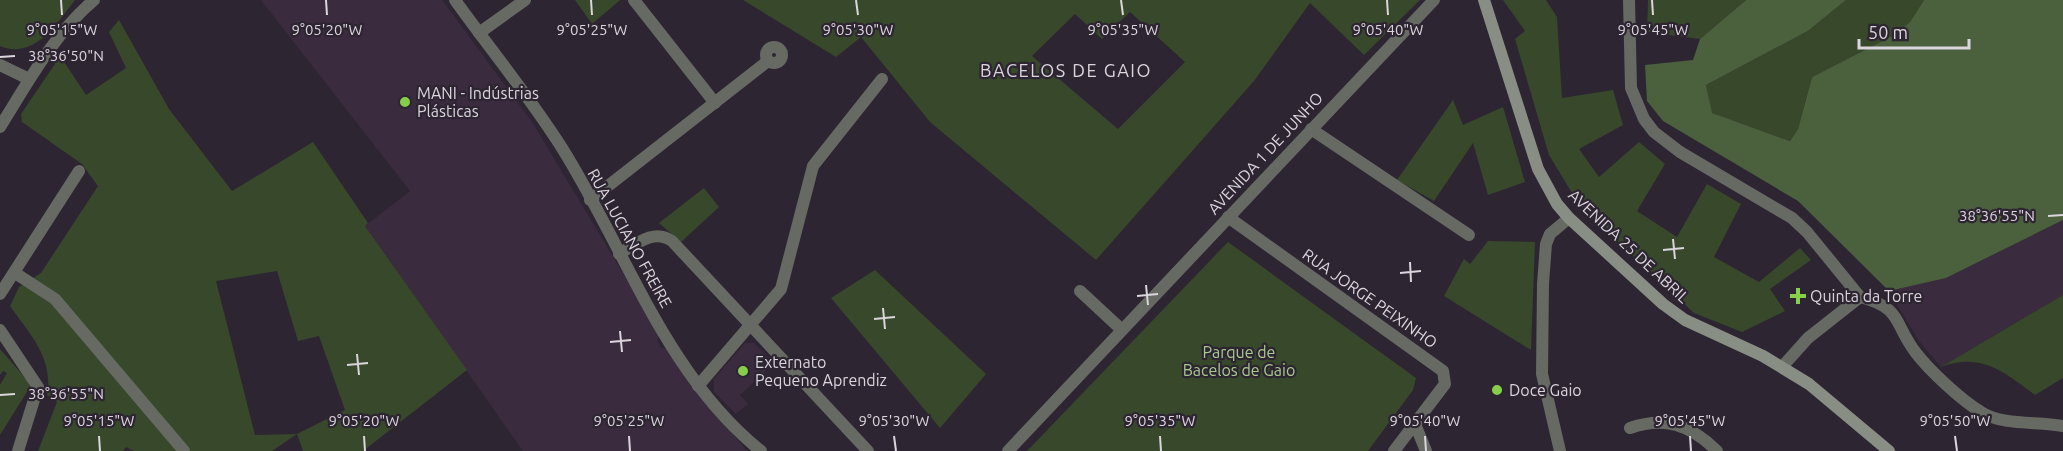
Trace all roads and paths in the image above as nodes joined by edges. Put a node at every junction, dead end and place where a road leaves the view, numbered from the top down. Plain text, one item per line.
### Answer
1 (94, 0) edge
2 (455, 0) edge
3 (525, 0) edge
4 (634, 0) edge
5 (1434, 0) edge
6 (1484, 0) edge
7 (1629, 0) edge
8 (479, 33) junction
9 (768, 61) dead end
10 (0, 65) edge
11 (29, 79) junction
12 (882, 79) dead end
13 (715, 103) junction
14 (0, 127) edge
15 (1311, 129) junction
16 (79, 171) dead end
17 (590, 200) junction
18 (1228, 217) junction
19 (1569, 218) junction
20 (1469, 235) dead end
21 (619, 254) junction
22 (15, 273) junction
23 (1080, 291) dead end
24 (0, 294) edge
25 (1860, 297) junction
26 (750, 326) junction
27 (0, 330) edge
28 (1122, 330) junction
29 (1782, 367) junction
30 (698, 386) junction
31 (1415, 424) junction
32 (2063, 426) edge
33 (1630, 428) dead end
34 (18, 451) edge
35 (184, 451) edge
36 (761, 451) edge
37 (868, 451) edge
38 (1008, 451) edge
39 (1394, 451) edge
40 (1426, 451) edge
41 (1560, 451) edge
42 (1717, 451) edge
43 (1889, 451) edge

1 - 11 street
2 - 8 street, RUA LUCIANO FREIRE
3 - 8 street
4 - 13 street
5 - 15 street, AVENIDA 1 DE JUNHO
6 - 19 main road, AVENIDA 25 DE ABRIL
7 - 25 street
8 - 17 street, RUA LUCIANO FREIRE
9 - 13 street
10 - 11 street
11 - 14 street
12 - 26 street
13 - 17 street
15 - 18 street, AVENIDA 1 DE JUNHO
15 - 20 street
16 - 22 street
17 - 21 street, RUA LUCIANO FREIRE
18 - 28 street, AVENIDA 1 DE JUNHO
18 - 31 street, RUA JORGE PEIXINHO
19 - 29 main road, AVENIDA 25 DE ABRIL
19 - 41 street
21 - 26 street
21 - 30 street, RUA LUCIANO FREIRE
22 - 24 street
22 - 35 street
23 - 28 street
25 - 29 street
25 - 32 street
26 - 30 street
26 - 37 street
27 - 34 street
28 - 38 street, AVENIDA 1 DE JUNHO
29 - 43 main road, AVENIDA 25 DE ABRIL
30 - 36 street, RUA LUCIANO FREIRE
31 - 39 street, RUA JORGE PEIXINHO
31 - 40 street
33 - 42 street

